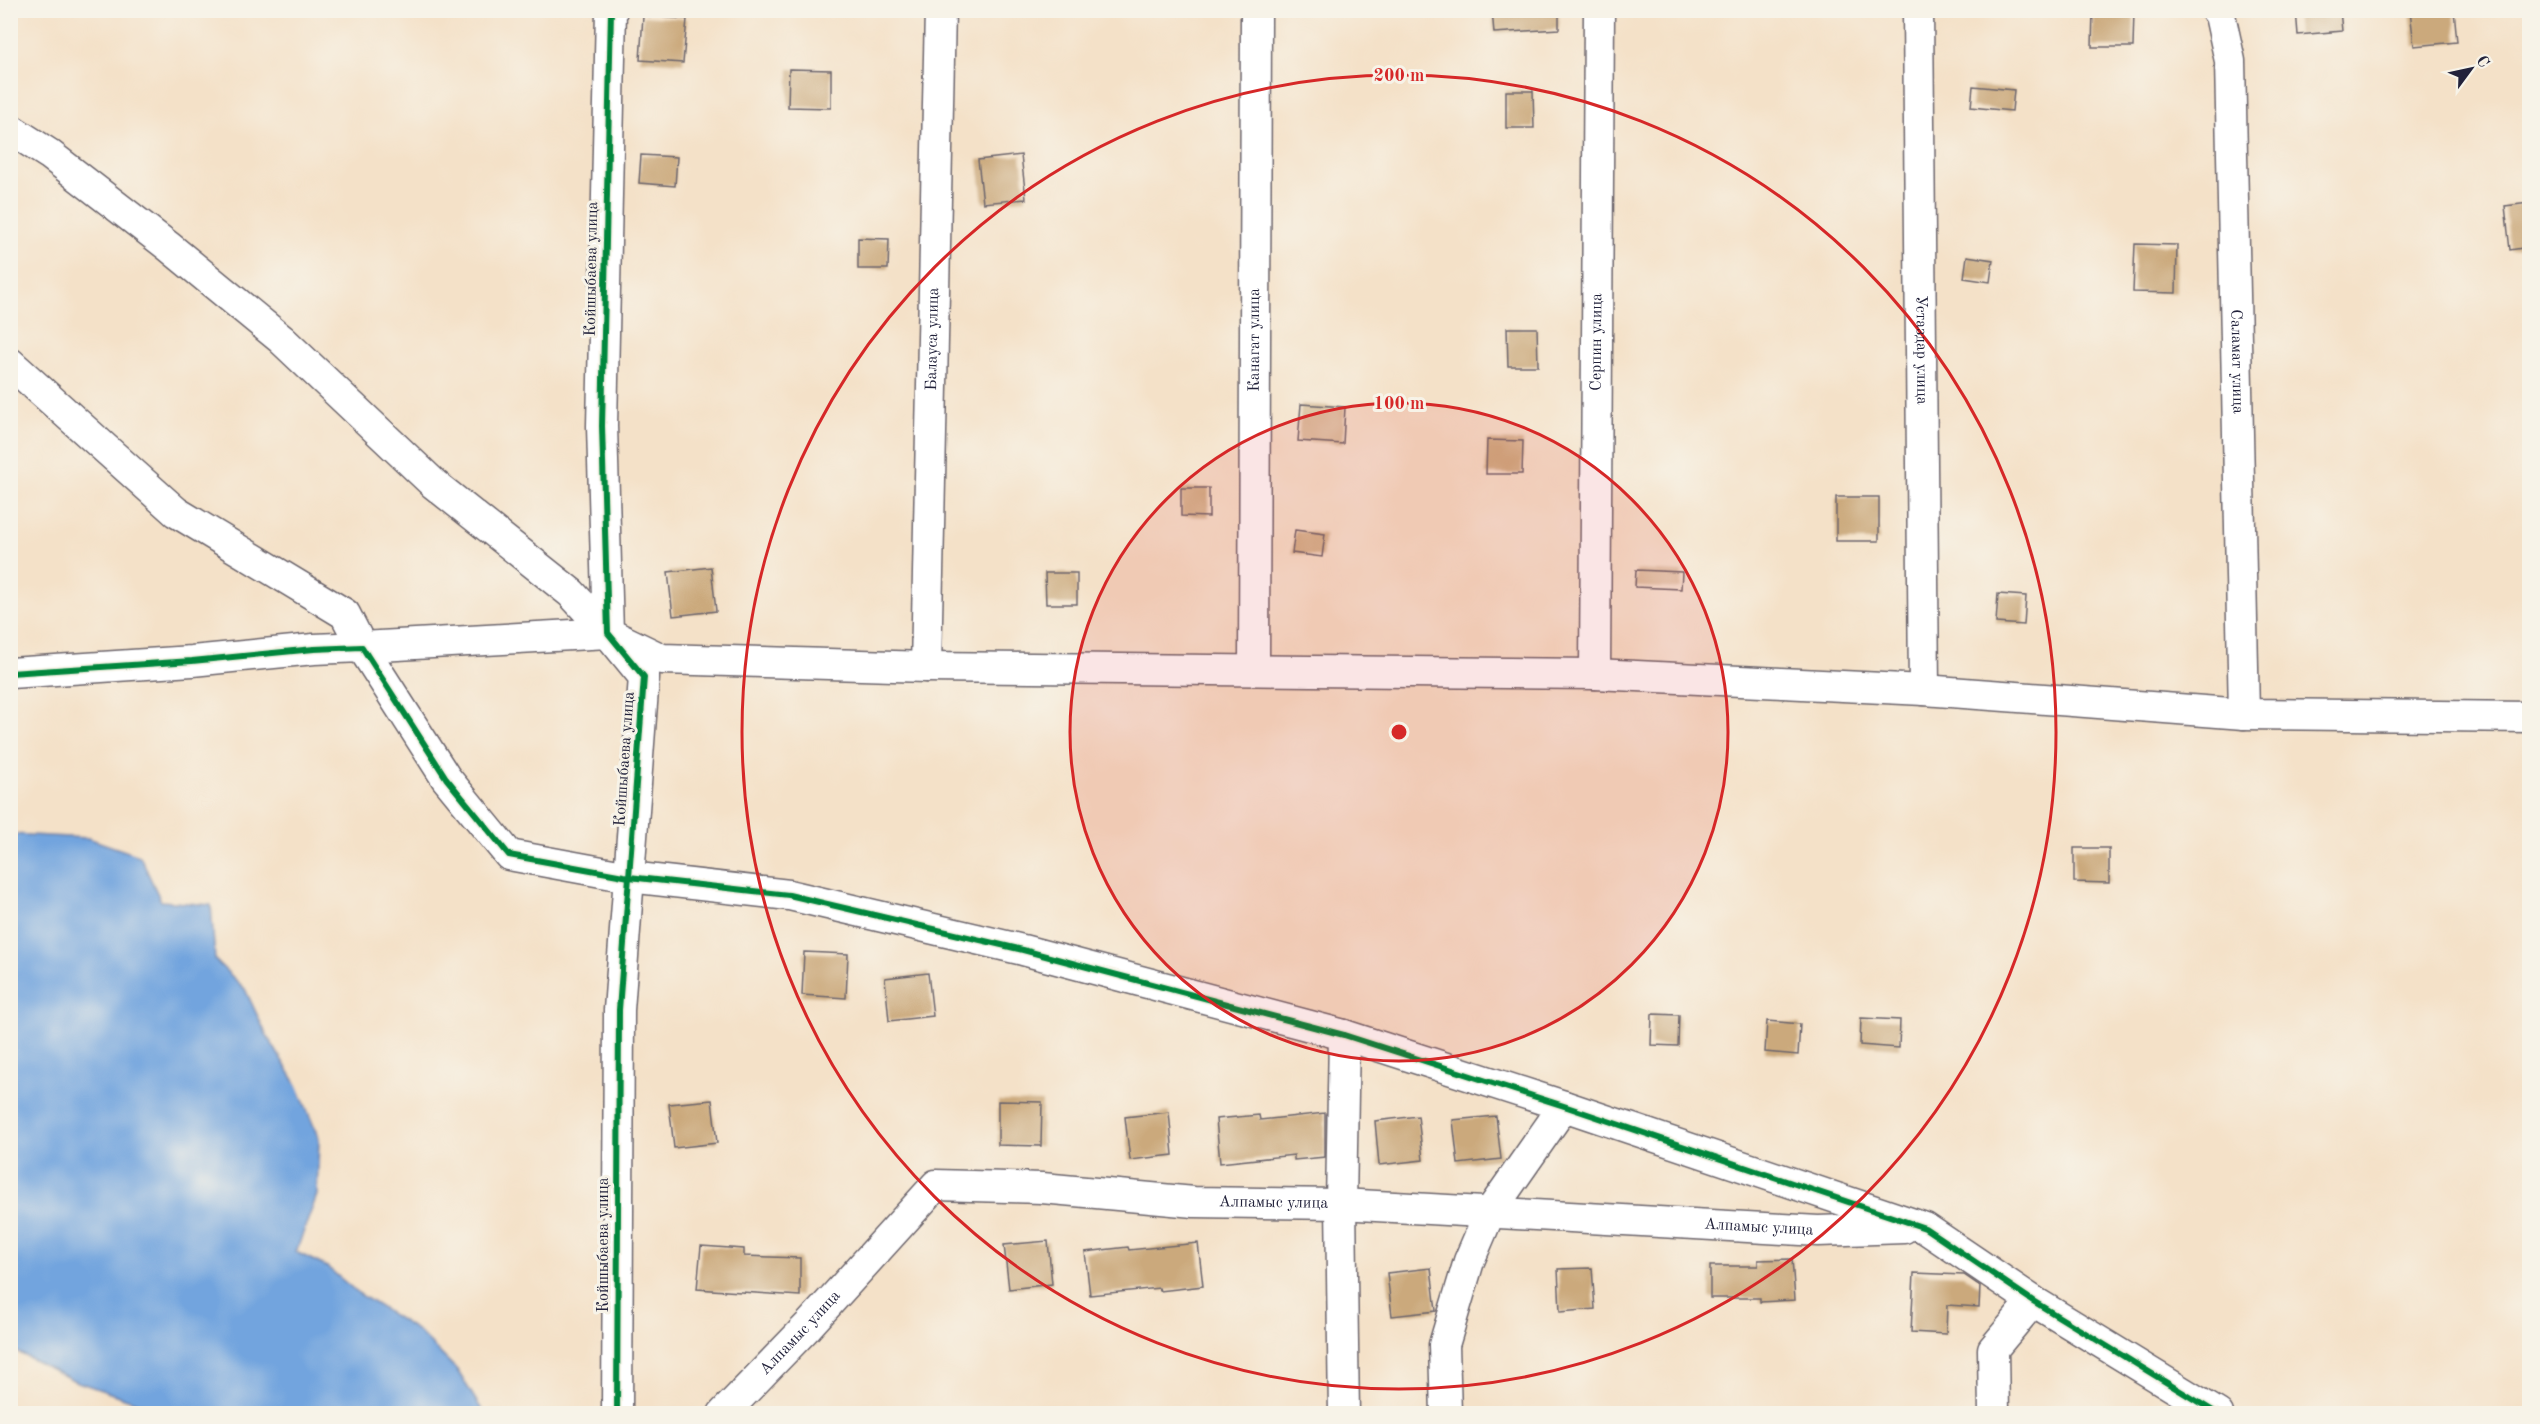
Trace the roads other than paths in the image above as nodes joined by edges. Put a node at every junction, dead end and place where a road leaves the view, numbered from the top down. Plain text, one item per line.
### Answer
1 (611, 10) edge
2 (940, 10) edge
3 (1256, 10) edge
4 (1599, 10) edge
5 (1918, 10) edge
6 (2216, 10) edge
7 (10, 129) edge
8 (10, 363) edge
9 (608, 633) junction
10 (362, 647) junction
11 (926, 667) junction
12 (1254, 670) junction
13 (10, 673) edge
14 (1595, 674) junction
15 (1924, 690) junction
16 (2244, 714) junction
17 (2529, 717) edge
18 (629, 877) junction
19 (1344, 1035) junction
20 (1564, 1106) junction
21 (1341, 1204) junction
22 (1490, 1212) junction
23 (1925, 1228) junction
24 (2033, 1301) junction
25 (617, 1413) edge
26 (723, 1413) edge
27 (1344, 1413) edge
28 (1446, 1413) edge
29 (1994, 1413) edge
30 (2218, 1413) edge

1 - 9 street, Койшыбаева улица
2 - 11 street, Балауса улица
3 - 12 street, Канагат улица
4 - 14 street, Серпин улица
5 - 15 street, Устаздар улица
6 - 16 street, Саламат улица
7 - 9 street
8 - 10 street
9 - 10 street
9 - 11 street
9 - 18 street, Койшыбаева улица
10 - 13 street
10 - 18 street
11 - 12 street
12 - 14 street
14 - 15 street
15 - 16 street
16 - 17 street
18 - 19 street
18 - 25 street, Койшыбаева улица
19 - 20 street
19 - 21 street
20 - 22 street
20 - 23 street
21 - 22 street, Алпамыс улица
21 - 26 street, Алпамыс улица
21 - 27 street
22 - 23 street, Алпамыс улица
22 - 28 street
23 - 24 street
24 - 29 street
24 - 30 street

